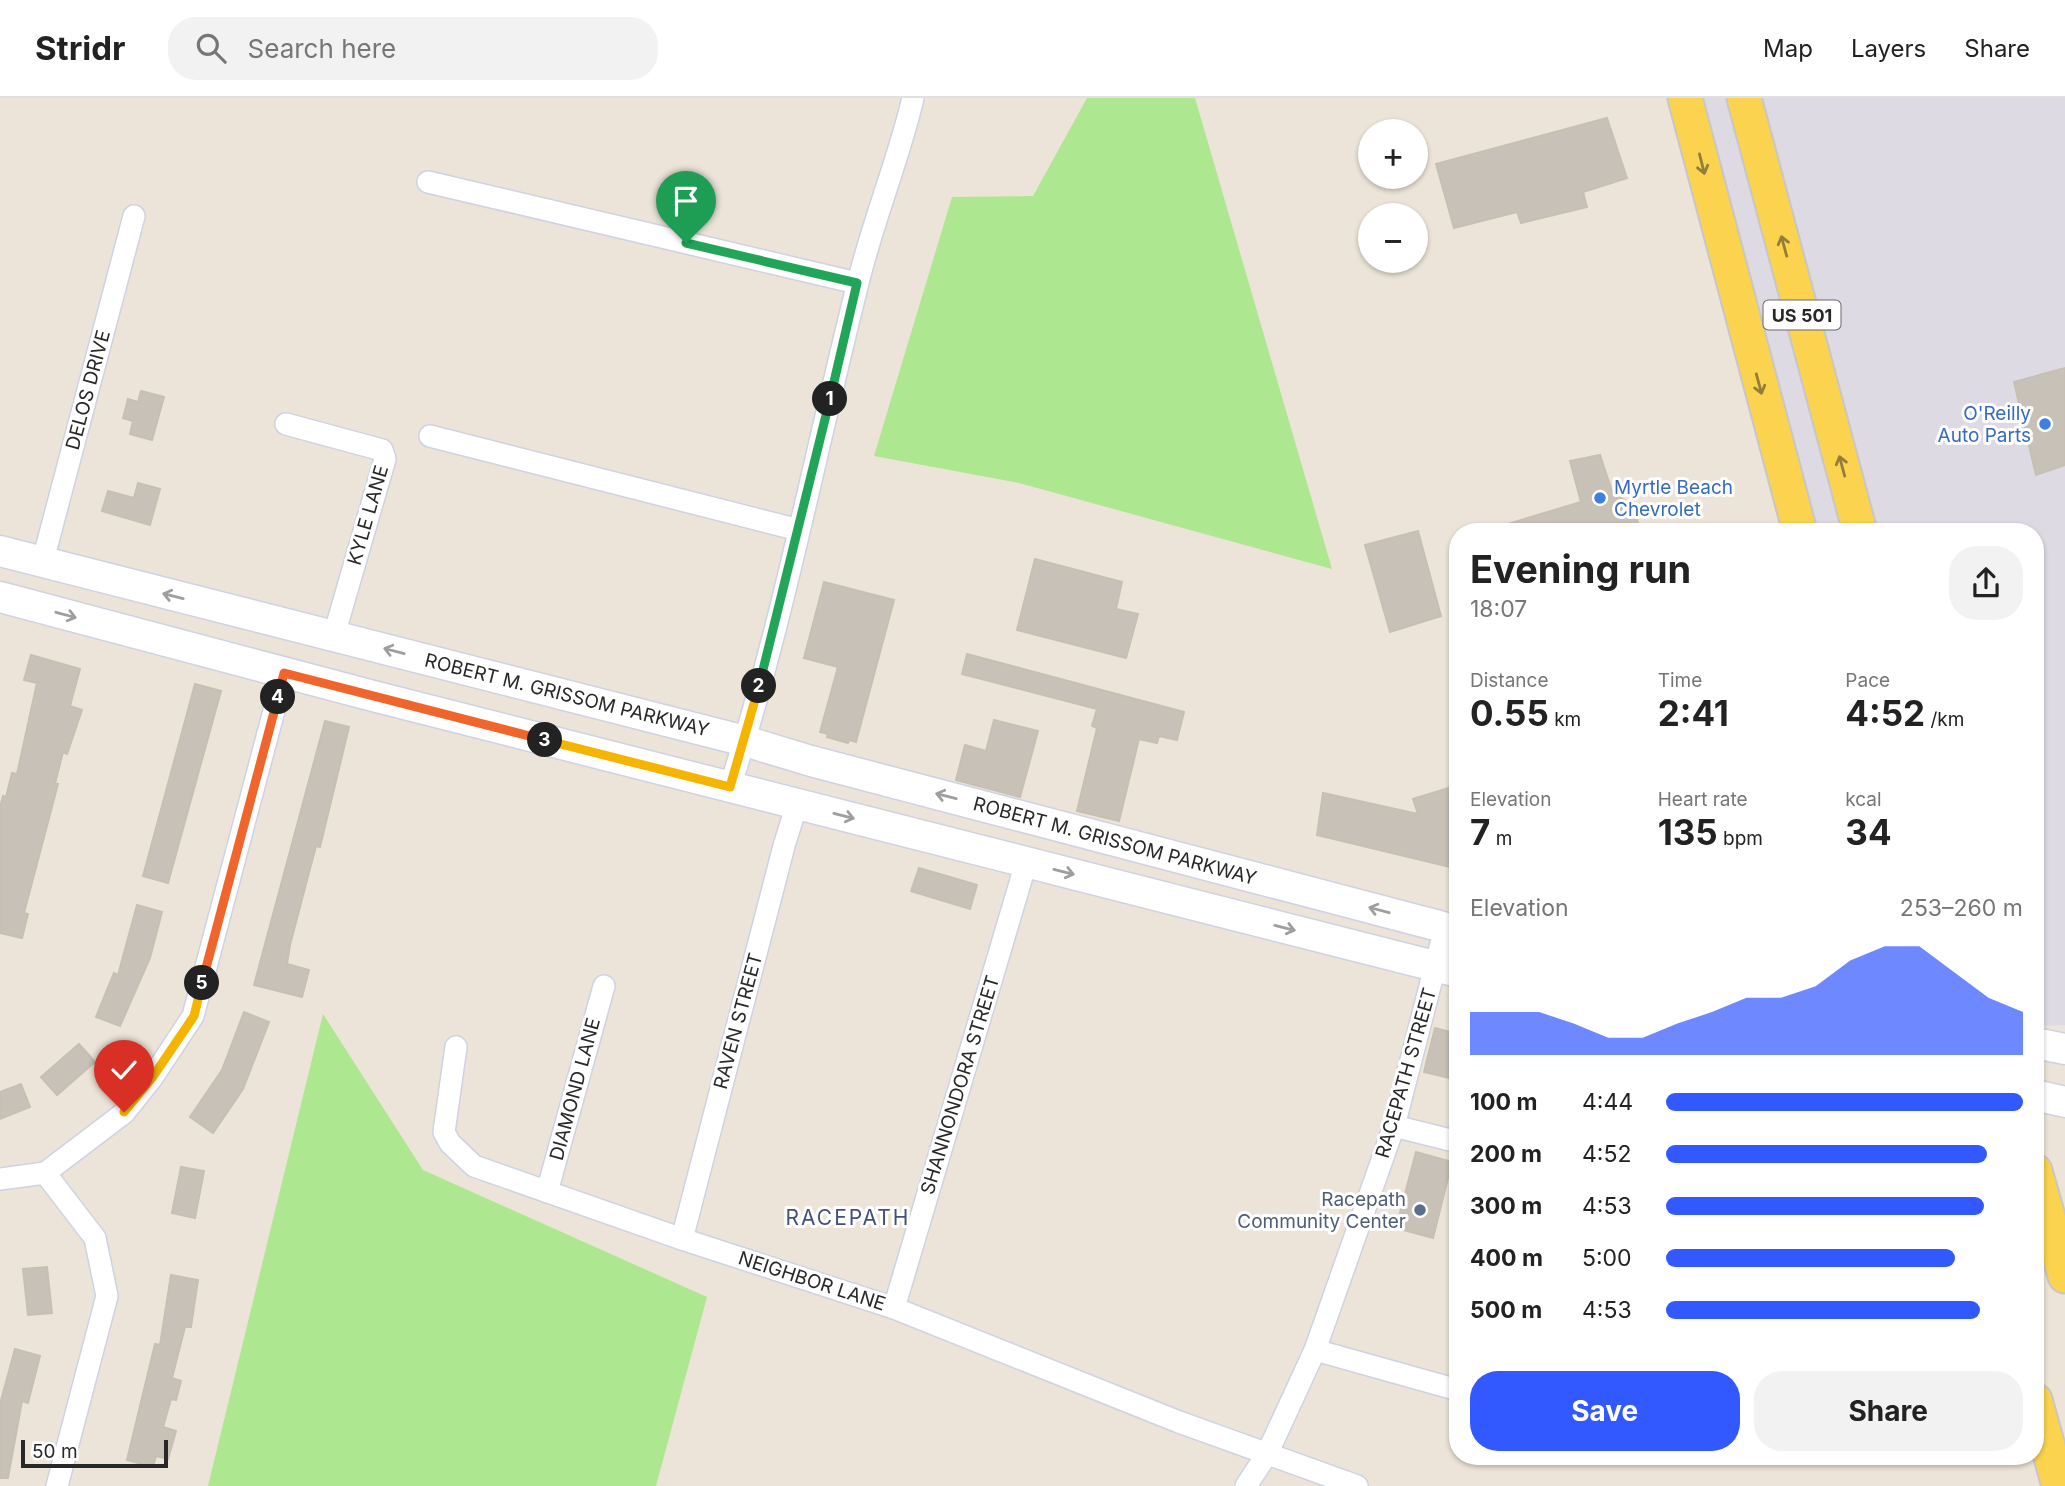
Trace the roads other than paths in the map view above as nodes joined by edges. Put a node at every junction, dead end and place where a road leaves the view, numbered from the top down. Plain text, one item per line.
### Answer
1 (916, 98) edge
2 (1685, 98) edge
3 (1744, 98) edge
4 (428, 182) dead end
5 (134, 216) dead end
6 (857, 283) junction
7 (286, 424) dead end
8 (430, 436) dead end
9 (1798, 523) edge
10 (1858, 523) edge
11 (799, 530) junction
12 (0, 551) edge
13 (42, 564) junction
14 (0, 597) edge
15 (334, 635) junction
16 (284, 673) junction
17 (745, 741) junction
18 (730, 787) junction
19 (797, 804) junction
20 (1026, 863) junction
21 (1449, 928) edge
22 (1447, 969) edge
23 (604, 986) dead end
24 (2044, 1045) edge
25 (456, 1047) dead end
26 (2065, 1049) edge
27 (2044, 1097) edge
28 (2065, 1102) edge
29 (1394, 1126) junction
30 (1449, 1140) edge
31 (45, 1173) junction
32 (0, 1179) edge
33 (547, 1192) junction
34 (2044, 1202) edge
35 (682, 1239) junction
36 (2065, 1276) edge
37 (894, 1308) junction
38 (1315, 1350) junction
39 (1449, 1387) edge
40 (2044, 1432) edge
41 (1267, 1454) junction
42 (57, 1486) edge
43 (1246, 1486) edge
44 (1357, 1486) edge
45 (2059, 1486) edge

1 - 6 street
2 -> 9 main road, US 501
10 -> 3 main road, US 501
4 - 6 street
5 - 13 street, DELOS DRIVE
6 - 11 street
7 - 15 street, KYLE LANE
8 - 11 street
11 - 17 street
12 - 13 main road, ROBERT M. GRISSOM PARKWAY
15 -> 13 main road, ROBERT M. GRISSOM PARKWAY
14 -> 16 main road
17 -> 15 main road, ROBERT M. GRISSOM PARKWAY
16 - 18 main road
16 - 31 street
17 - 18 street
21 -> 17 main road, ROBERT M. GRISSOM PARKWAY
18 - 19 main road
19 -> 20 main road
19 - 35 street, RAVEN STREET
20 -> 22 main road
20 - 37 street, SHANNONDORA STREET
22 - 29 street, RACEPATH STREET
23 - 33 street, DIAMOND LANE
24 - 26 main road
25 - 33 street, NEIGHBOR LANE
27 - 28 main road
29 - 30 street
29 - 38 street, RACEPATH STREET
31 - 32 street
31 - 42 street
33 - 35 street, NEIGHBOR LANE
34 - 36 main road
35 - 37 street, NEIGHBOR LANE
37 - 41 street, NEIGHBOR LANE
38 - 39 street
38 - 41 street, RACEPATH STREET
40 - 45 main road
41 - 43 street, RACEPATH STREET
41 - 44 street, NEIGHBOR LANE

